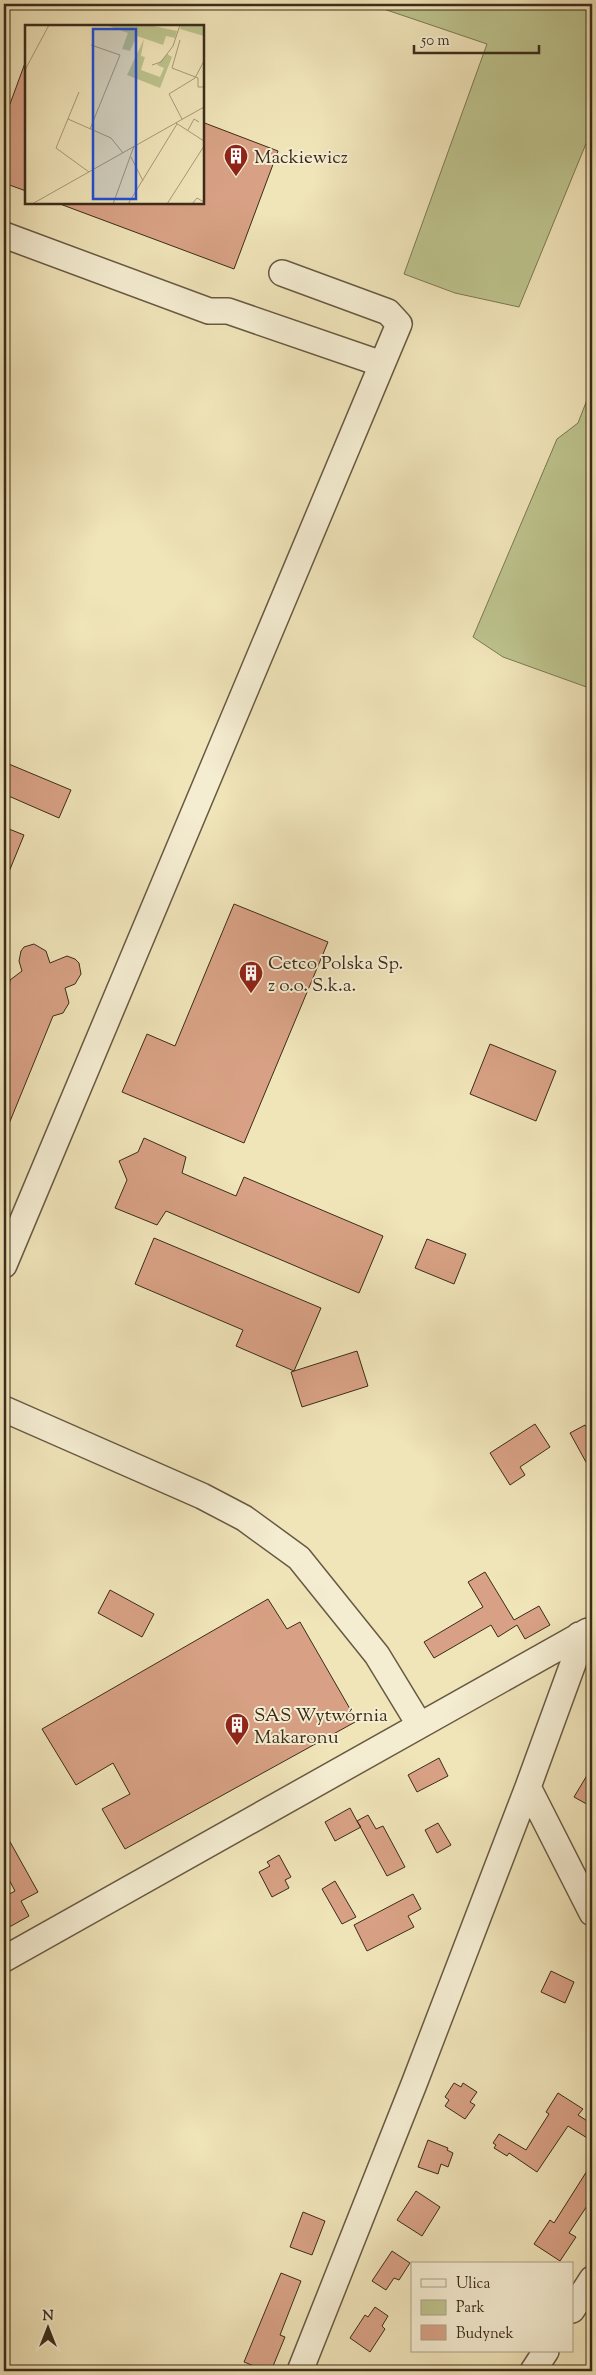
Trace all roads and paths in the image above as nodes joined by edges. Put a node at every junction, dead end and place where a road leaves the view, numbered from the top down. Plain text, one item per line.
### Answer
1 (4, 235) edge
2 (282, 273) dead end
3 (382, 364) junction
4 (4, 1265) edge
5 (4, 1409) edge
6 (586, 1632) edge
7 (419, 1724) junction
8 (528, 1787) junction
9 (592, 1913) edge
10 (4, 1959) edge
11 (592, 2279) edge
12 (574, 2307) edge
13 (545, 2352) edge
14 (300, 2371) edge
15 (533, 2371) edge

1 - 3 street
2 - 3 street
3 - 4 street
5 - 7 street
6 - 7 street
6 - 8 street
7 - 10 street
8 - 9 street
8 - 14 street
11 - 12 street
13 - 15 street

